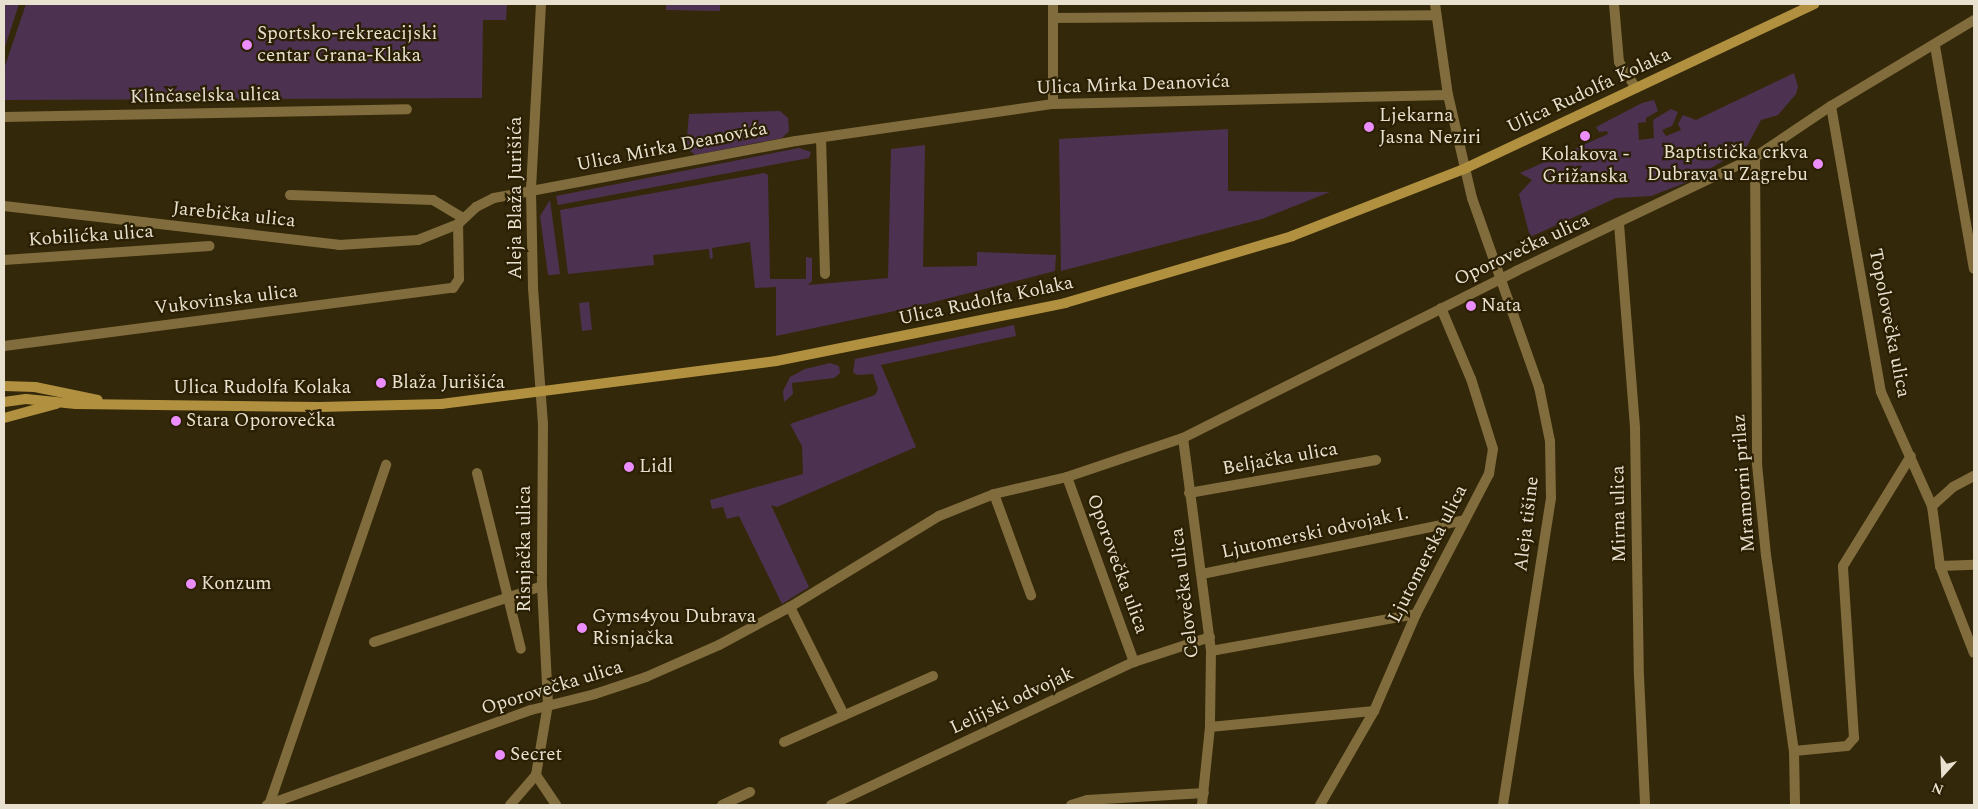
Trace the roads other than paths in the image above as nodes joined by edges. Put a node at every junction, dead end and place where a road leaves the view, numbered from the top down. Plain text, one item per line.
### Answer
1 (541, 4) edge
2 (1053, 4) edge
3 (1435, 4) edge
4 (1614, 4) edge
5 (1814, 4) edge
6 (1436, 15) junction
7 (1053, 18) junction
8 (1974, 20) edge
9 (1935, 46) junction
10 (1636, 88) junction
11 (1448, 95) junction
12 (1053, 104) junction
13 (1831, 106) junction
14 (407, 109) dead end
15 (4, 117) edge
16 (821, 138) junction
17 (1754, 157) junction
18 (1466, 168) junction
19 (531, 191) junction
20 (290, 195) dead end
21 (4, 206) edge
22 (460, 221) junction
23 (1619, 224) junction
24 (210, 246) dead end
25 (4, 260) edge
26 (1974, 269) edge
27 (825, 274) dead end
28 (1499, 280) junction
29 (1441, 308) junction
30 (4, 346) edge
31 (4, 386) edge
32 (541, 393) junction
33 (4, 402) edge
34 (65, 403) junction
35 (112, 403) junction
36 (4, 418) edge
37 (1183, 438) junction
38 (1911, 456) junction
39 (1376, 460) dead end
40 (386, 465) dead end
41 (478, 473) dead end
42 (1974, 476) edge
43 (1067, 477) junction
44 (1189, 493) junction
45 (994, 494) junction
46 (1932, 506) junction
47 (1464, 520) junction
48 (1974, 565) edge
49 (1940, 566) junction
50 (1202, 574) junction
51 (542, 586) junction
52 (1031, 595) dead end
53 (506, 596) junction
54 (790, 608) junction
55 (1416, 614) junction
56 (1210, 637) junction
57 (374, 642) dead end
58 (521, 649) dead end
59 (1211, 651) junction
60 (1974, 653) edge
61 (1134, 662) junction
62 (933, 676) dead end
63 (548, 704) junction
64 (1374, 711) junction
65 (844, 716) junction
66 (1210, 727) junction
67 (784, 742) dead end
68 (1794, 751) junction
69 (536, 775) junction
70 (750, 792) dead end
71 (1204, 794) junction
72 (268, 805) edge
73 (510, 805) edge
74 (556, 805) edge
75 (722, 805) edge
76 (831, 805) edge
77 (1071, 805) edge
78 (1202, 805) edge
79 (1320, 805) edge
80 (1503, 805) edge
81 (1645, 805) edge
82 (1795, 805) edge

1 - 19 street, Aleja Blaža Jurišića
2 - 7 street
3 - 6 street, Aleja tišine
4 - 10 street
5 - 10 main road, Ulica Rudolfa Kolaka
6 - 7 street
6 - 11 street, Aleja tišine
7 - 12 street
8 - 9 street, Oporovečka ulica
9 - 13 street, Oporovečka ulica
9 - 26 street
10 - 18 main road, Ulica Rudolfa Kolaka
11 - 12 street, Ulica Mirka Deanovića
11 - 18 street, Aleja tišine
12 - 16 street, Ulica Mirka Deanovića
13 - 17 street, Oporovečka ulica
13 - 38 street, Topolovečka ulica
14 - 15 street, Klinčaselska ulica
16 - 19 street, Ulica Mirka Deanovića
16 - 27 street
17 - 23 street, Oporovečka ulica
17 - 68 street, Mramorni prilaz
18 - 28 street, Aleja tišine
18 - 32 main road, Ulica Rudolfa Kolaka
19 - 22 street, Jarebička ulica
19 - 32 street, Aleja Blaža Jurišića
20 - 22 street, Jarebička ulica
21 - 22 street, Jarebička ulica
22 - 30 street, Vukovinska ulica
23 - 28 street, Oporovečka ulica
23 - 81 street, Mirna ulica
24 - 25 street, Kobilićka ulica
28 - 29 street, Oporovečka ulica
28 - 80 street, Aleja tišine
29 - 37 street, Oporovečka ulica
29 - 47 street, Ljutomerska ulica
31 - 35 main road, Ulica Rudolfa Kolaka
32 - 35 main road, Ulica Rudolfa Kolaka
32 - 51 street, Risnjačka ulica
33 - 34 main road, Ulica Rudolfa Kolaka
34 - 35 main road, Ulica Rudolfa Kolaka
34 - 36 main road
37 - 43 street, Oporovečka ulica
37 - 44 street, Celovečka ulica
38 - 46 street, Topolovečka ulica
38 - 68 street
39 - 44 street, Beljačka ulica
40 - 72 street
41 - 53 street, Risnjačka ulica
42 - 46 street
43 - 45 street, Oporovečka ulica
43 - 61 street, Oporovečka ulica
44 - 50 street, Celovečka ulica
45 - 52 street
45 - 54 street, Oporovečka ulica
46 - 49 street, Topolovečka ulica
47 - 50 street, Ljutomerski odvojak I.
47 - 55 street, Ljutomerska ulica
48 - 49 street
49 - 60 street, Topolovečka ulica
50 - 56 street, Celovečka ulica
51 - 53 street
51 - 63 street, Risnjačka ulica
53 - 57 street
53 - 58 street, Risnjačka ulica
54 - 63 street, Oporovečka ulica
54 - 65 street
55 - 59 street
55 - 64 street, Ljutomerska ulica
56 - 59 street, Celovečka ulica
56 - 61 street, Lelijski odvojak
59 - 66 street, Celovečka ulica
61 - 76 street, Lelijski odvojak
62 - 65 street
63 - 69 street, Risnjačka ulica
63 - 72 street, Oporovečka ulica
64 - 66 street
64 - 79 street, Ljutomerska ulica
65 - 67 street
66 - 71 street, Celovečka ulica
68 - 82 street, Mramorni prilaz
69 - 73 street
69 - 74 street
70 - 75 street
71 - 77 street
71 - 78 street, Celovečka ulica

